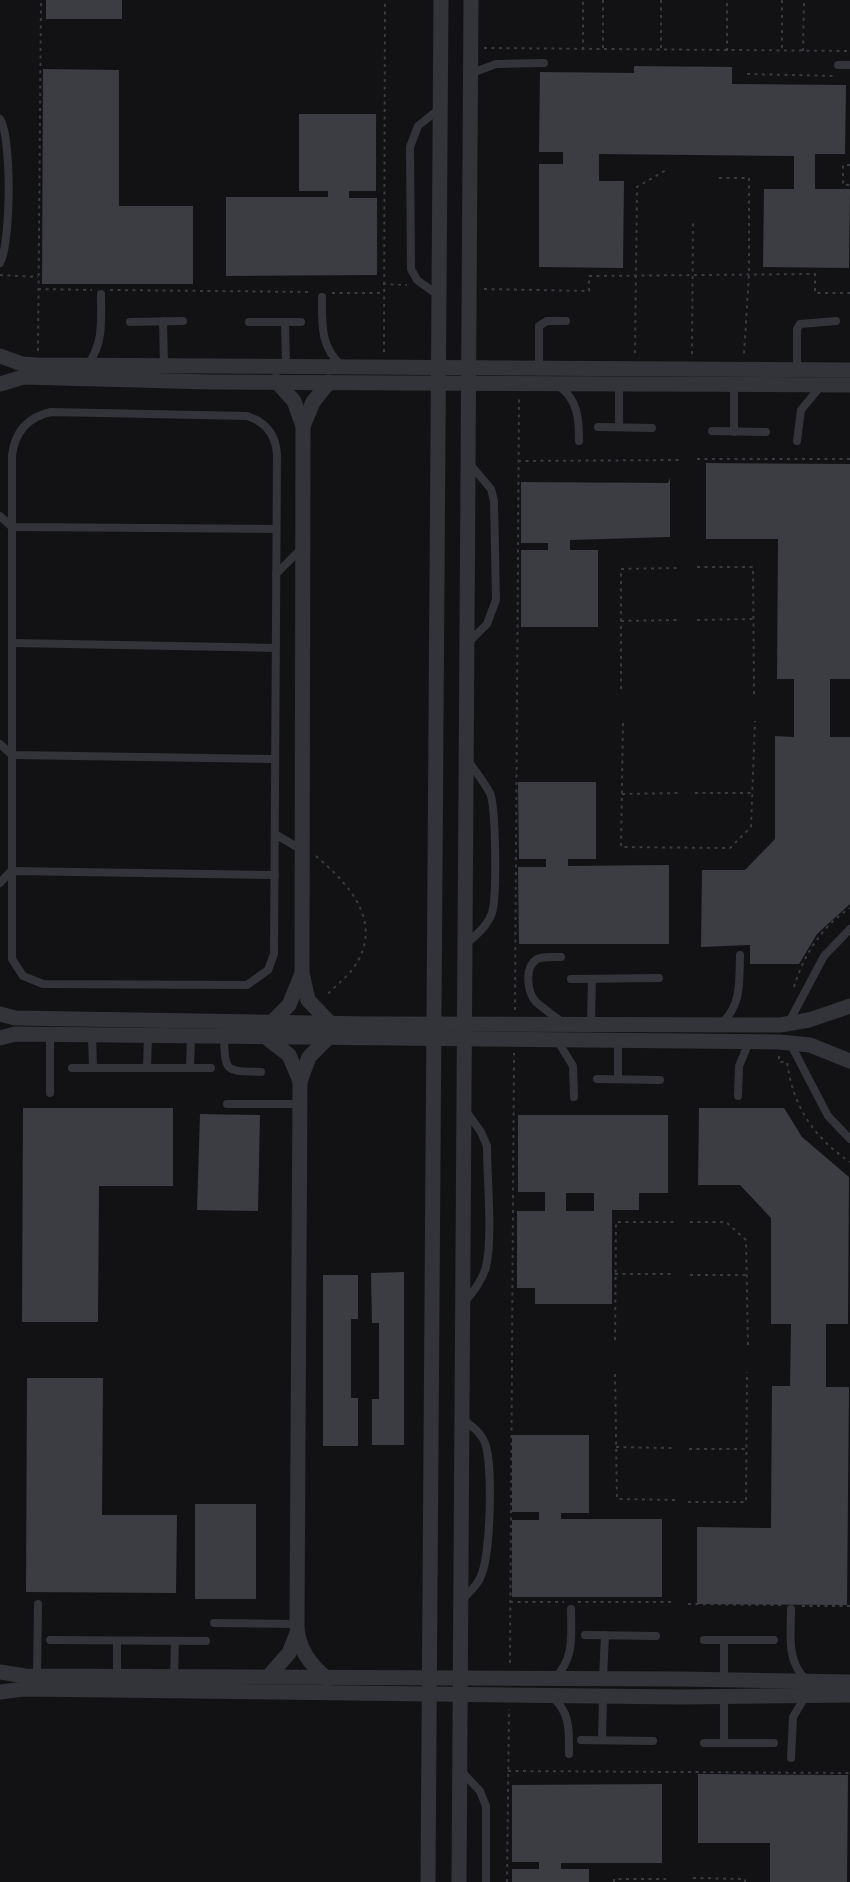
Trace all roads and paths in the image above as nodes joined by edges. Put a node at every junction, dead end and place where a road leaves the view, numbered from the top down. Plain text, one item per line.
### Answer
1 (41, 0) edge
2 (385, 0) edge
3 (441, 0) edge
4 (471, 0) edge
5 (583, 0) edge
6 (603, 0) edge
7 (661, 0) edge
8 (727, 0) edge
9 (782, 0) edge
10 (804, 0) edge
11 (471, 48) junction
12 (583, 50) junction
13 (603, 50) junction
14 (661, 50) junction
15 (727, 51) junction
16 (782, 51) junction
17 (803, 51) junction
18 (850, 51) edge
19 (544, 63) dead end
20 (838, 65) dead end
21 (850, 65) edge
22 (470, 74) junction
23 (747, 74) dead end
24 (838, 76) dead end
25 (441, 108) junction
26 (0, 119) edge
27 (850, 165) edge
28 (668, 169) dead end
29 (719, 178) dead end
30 (850, 185) edge
31 (693, 222) dead end
32 (0, 263) edge
33 (749, 274) junction
34 (0, 275) edge
35 (692, 275) junction
36 (638, 276) junction
37 (38, 277) junction
38 (383, 284) junction
39 (424, 285) junction
40 (38, 289) junction
41 (469, 289) junction
42 (110, 290) dead end
43 (99, 292) joint
44 (313, 292) dead end
45 (383, 293) junction
46 (850, 293) edge
47 (323, 295) joint
48 (439, 296) junction
49 (164, 321) junction
50 (183, 321) dead end
51 (566, 321) dead end
52 (836, 321) dead end
53 (130, 322) dead end
54 (249, 322) dead end
55 (285, 322) junction
56 (301, 322) dead end
57 (0, 356) edge
58 (37, 364) junction
59 (87, 364) junction
60 (164, 365) junction
61 (286, 366) junction
62 (343, 367) junction
63 (384, 367) junction
64 (540, 368) junction
65 (635, 368) junction
66 (692, 369) junction
67 (743, 369) junction
68 (797, 369) junction
69 (850, 370) edge
70 (439, 375) junction
71 (468, 375) junction
72 (276, 381) junction
73 (329, 382) junction
74 (519, 383) junction
75 (0, 384) edge
76 (555, 384) junction
77 (619, 384) junction
78 (734, 384) junction
79 (823, 385) junction
80 (850, 385) edge
81 (303, 426) junction
82 (598, 427) dead end
83 (619, 427) junction
84 (652, 428) dead end
85 (712, 431) dead end
86 (734, 432) junction
87 (766, 432) dead end
88 (579, 441) dead end
89 (797, 441) dead end
90 (697, 459) dead end
91 (850, 459) edge
92 (680, 460) dead end
93 (468, 461) junction
94 (518, 461) junction
95 (0, 516) edge
96 (12, 527) junction
97 (276, 529) junction
98 (303, 547) junction
99 (697, 567) dead end
100 (680, 568) dead end
101 (276, 574) junction
102 (754, 619) junction
103 (680, 620) dead end
104 (697, 620) dead end
105 (621, 621) junction
106 (12, 643) junction
107 (467, 644) junction
108 (276, 648) junction
109 (621, 690) dead end
110 (754, 695) dead end
111 (755, 721) dead end
112 (623, 723) dead end
113 (0, 744) edge
114 (12, 755) junction
115 (275, 759) junction
116 (467, 759) junction
117 (681, 793) dead end
118 (695, 793) dead end
119 (752, 793) junction
120 (622, 794) junction
121 (275, 834) junction
122 (302, 847) junction
123 (11, 871) junction
124 (274, 875) junction
125 (0, 883) edge
126 (850, 929) edge
127 (466, 945) junction
128 (740, 955) dead end
129 (561, 957) dead end
130 (302, 973) junction
131 (660, 978) dead end
132 (571, 979) dead end
133 (592, 979) junction
134 (850, 1006) edge
135 (313, 1008) junction
136 (0, 1014) edge
137 (273, 1021) junction
138 (465, 1022) junction
139 (515, 1023) junction
140 (563, 1023) junction
141 (591, 1023) junction
142 (787, 1024) junction
143 (720, 1025) junction
144 (328, 1029) junction
145 (434, 1030) junction
146 (50, 1034) junction
147 (92, 1035) junction
148 (148, 1036) junction
149 (191, 1037) junction
150 (0, 1038) edge
151 (224, 1038) junction
152 (267, 1038) junction
153 (465, 1038) junction
154 (514, 1038) junction
155 (556, 1038) junction
156 (618, 1039) junction
157 (750, 1041) junction
158 (784, 1042) junction
159 (850, 1061) edge
160 (72, 1068) dead end
161 (93, 1068) junction
162 (147, 1068) junction
163 (190, 1068) junction
164 (211, 1068) dead end
165 (261, 1072) dead end
166 (597, 1079) dead end
167 (618, 1079) junction
168 (660, 1080) dead end
169 (300, 1081) junction
170 (50, 1092) dead end
171 (738, 1096) dead end
172 (574, 1097) dead end
173 (227, 1104) dead end
174 (299, 1104) junction
175 (465, 1110) junction
176 (850, 1139) edge
177 (850, 1162) edge
178 (674, 1222) dead end
179 (690, 1222) dead end
180 (615, 1274) junction
181 (674, 1274) dead end
182 (690, 1275) dead end
183 (747, 1275) junction
184 (464, 1304) junction
185 (615, 1340) dead end
186 (748, 1346) dead end
187 (747, 1372) dead end
188 (615, 1374) dead end
189 (463, 1419) junction
190 (616, 1447) junction
191 (675, 1448) dead end
192 (688, 1449) dead end
193 (747, 1449) junction
194 (675, 1500) dead end
195 (688, 1502) dead end
196 (461, 1601) junction
197 (510, 1602) junction
198 (675, 1602) dead end
199 (38, 1604) dead end
200 (688, 1604) dead end
201 (850, 1606) edge
202 (571, 1610) dead end
203 (791, 1610) dead end
204 (214, 1623) dead end
205 (297, 1629) junction
206 (585, 1635) dead end
207 (604, 1635) junction
208 (656, 1636) dead end
209 (50, 1640) dead end
210 (704, 1640) dead end
211 (724, 1640) junction
212 (774, 1640) dead end
213 (117, 1641) junction
214 (175, 1641) junction
215 (206, 1641) dead end
216 (0, 1672) edge
217 (117, 1675) junction
218 (37, 1676) junction
219 (174, 1676) junction
220 (268, 1677) junction
221 (430, 1677) junction
222 (461, 1677) junction
223 (553, 1678) junction
224 (603, 1678) junction
225 (327, 1679) junction
226 (724, 1679) junction
227 (850, 1682) edge
228 (509, 1686) junction
229 (806, 1688) junction
230 (0, 1692) edge
231 (430, 1693) junction
232 (461, 1693) junction
233 (548, 1695) junction
234 (850, 1695) edge
235 (603, 1696) junction
236 (724, 1697) junction
237 (581, 1740) dead end
238 (602, 1740) junction
239 (653, 1741) dead end
240 (704, 1743) dead end
241 (724, 1743) junction
242 (774, 1743) dead end
243 (569, 1754) dead end
244 (791, 1758) dead end
245 (460, 1770) junction
246 (508, 1771) junction
247 (850, 1773) edge
248 (693, 1878) dead end
249 (666, 1879) dead end
250 (428, 1882) edge
251 (459, 1882) edge
252 (486, 1882) edge
253 (507, 1882) edge
254 (615, 1882) edge
255 (745, 1882) edge

1 - 37 path
2 - 38 path
3 - 25 street
4 - 11 street
5 - 12 path
6 - 13 path
7 - 14 path
8 - 15 path
9 - 16 path
10 - 17 path
11 - 12 path
11 - 22 street
12 - 13 path
13 - 14 path
14 - 15 path
15 - 16 path
16 - 17 path
17 - 18 path
19 - 22 lane
20 - 21 lane
22 - 41 street
23 - 24 path
25 - 39 lane
25 - 48 street
26 - 32 lane
27 - 30 path
28 - 36 path
29 - 33 path
31 - 35 path
33 - 35 path
33 - 46 path
33 - 67 path
34 - 37 path
35 - 36 path
35 - 66 path
36 - 41 path
36 - 65 path
37 - 40 path
38 - 39 path
38 - 45 path
39 - 48 lane
40 - 43 path
40 - 58 path
41 - 71 street
42 - 44 path
43 - 59 lane
45 - 47 path
45 - 63 path
47 - 62 lane
48 - 70 street
49 - 50 lane
49 - 53 lane
49 - 60 lane
51 - 64 lane
52 - 68 lane
54 - 55 lane
55 - 56 lane
55 - 61 lane
57 - 58 street
58 - 59 street
59 - 60 street
60 - 61 street
61 - 62 street
62 - 63 street
63 - 70 street
64 - 65 street
64 - 71 street
65 - 66 street
66 - 67 street
67 - 68 street
68 - 69 street
70 - 71 street
70 - 73 street
70 - 145 street
71 - 74 street
71 - 93 street
72 - 73 street
72 - 75 street
72 - 81 street
73 - 81 street
74 - 76 street
74 - 94 path
76 - 77 street
76 - 88 lane
77 - 78 street
77 - 83 lane
78 - 79 street
78 - 86 lane
79 - 80 street
79 - 89 lane
81 - 98 street
82 - 83 lane
83 - 84 lane
85 - 86 lane
86 - 87 lane
90 - 91 path
92 - 94 path
93 - 107 street
93 - 107 lane
94 - 139 path
95 - 96 lane
96 - 97 lane
96 - 97 lane
96 - 106 lane
97 - 101 lane
98 - 101 lane
98 - 122 street
99 - 102 path
100 - 105 path
101 - 108 lane
102 - 104 path
102 - 110 path
103 - 105 path
105 - 109 path
106 - 108 lane
106 - 114 lane
107 - 116 street
108 - 115 lane
111 - 119 path
112 - 120 path
113 - 114 lane
114 - 115 lane
114 - 123 lane
115 - 121 lane
116 - 127 street
116 - 127 lane
117 - 120 path
118 - 119 path
119 - 120 path
121 - 122 lane
121 - 124 lane
122 - 130 street
122 - 135 path
123 - 124 lane
123 - 124 lane
123 - 125 lane
126 - 142 lane
127 - 138 street
128 - 143 lane
129 - 140 lane
130 - 135 street
130 - 137 street
131 - 133 lane
132 - 133 lane
133 - 141 lane
134 - 142 street
135 - 144 street
136 - 137 street
137 - 144 street
138 - 139 street
138 - 145 street
138 - 153 street
139 - 140 street
140 - 141 street
141 - 143 street
142 - 143 street
144 - 145 street
144 - 152 street
144 - 169 street
145 - 153 street
145 - 221 street
146 - 147 street
146 - 150 street
146 - 170 lane
147 - 148 street
147 - 161 lane
148 - 149 street
148 - 162 lane
149 - 151 street
149 - 163 lane
151 - 152 street
151 - 165 lane
152 - 169 street
153 - 154 street
153 - 175 street
154 - 155 street
154 - 197 path
155 - 156 street
155 - 172 lane
156 - 157 street
156 - 167 lane
157 - 158 street
157 - 171 lane
158 - 159 street
158 - 176 lane
158 - 177 path
160 - 161 lane
161 - 162 lane
162 - 163 lane
163 - 164 lane
166 - 167 lane
167 - 168 lane
169 - 174 street
173 - 174 lane
174 - 205 street
175 - 184 street
175 - 184 lane
178 - 180 path
179 - 183 path
180 - 181 path
180 - 185 path
182 - 183 path
183 - 186 path
184 - 189 street
187 - 193 path
188 - 190 path
189 - 196 street
189 - 196 lane
190 - 191 path
190 - 194 path
192 - 193 path
193 - 195 path
196 - 222 street
197 - 198 path
197 - 228 path
199 - 218 lane
200 - 201 path
202 - 223 lane
203 - 229 lane
204 - 205 lane
205 - 220 street
205 - 225 street
206 - 207 lane
207 - 208 lane
207 - 224 lane
209 - 213 lane
210 - 211 lane
211 - 212 lane
211 - 226 lane
213 - 214 lane
213 - 217 lane
214 - 215 lane
214 - 219 lane
216 - 218 street
217 - 218 street
217 - 219 street
219 - 220 street
220 - 225 street
221 - 222 street
221 - 225 street
221 - 231 street
222 - 228 street
222 - 232 street
223 - 224 street
223 - 228 street
224 - 226 street
226 - 229 street
227 - 229 street
228 - 232 street
228 - 233 street
228 - 246 path
229 - 234 street
229 - 236 street
229 - 244 lane
230 - 231 street
231 - 232 street
231 - 250 street
232 - 245 street
233 - 235 street
233 - 243 lane
235 - 236 street
235 - 238 lane
236 - 241 lane
237 - 238 lane
238 - 239 lane
240 - 241 lane
241 - 242 lane
245 - 251 street
245 - 252 lane
246 - 247 path
246 - 253 path
248 - 255 path
249 - 254 path

